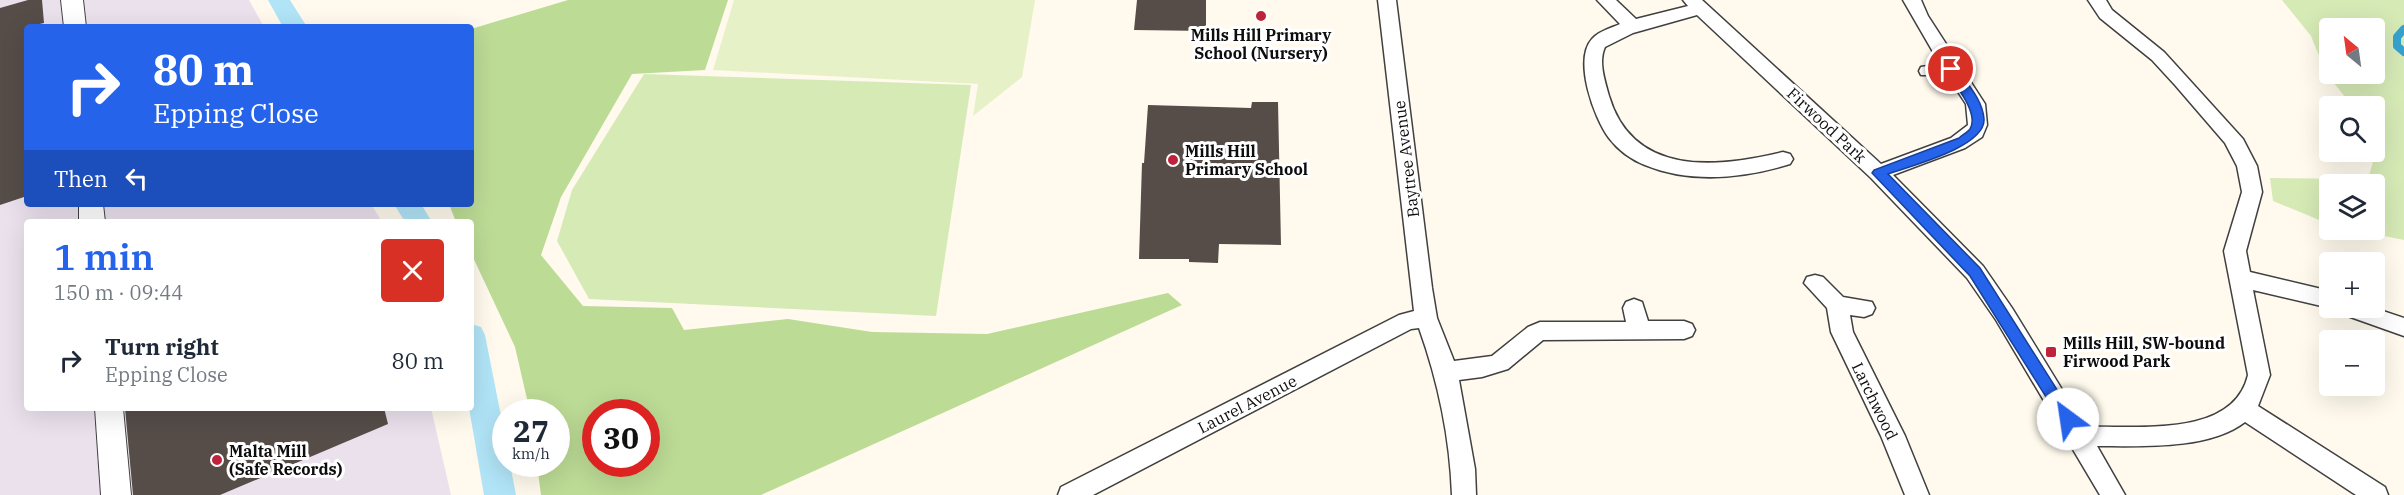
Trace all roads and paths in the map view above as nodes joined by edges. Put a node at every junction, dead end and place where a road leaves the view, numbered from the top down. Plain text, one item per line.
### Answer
1 (72, 0) edge
2 (1387, 0) edge
3 (1606, 0) edge
4 (1912, 0) edge
5 (2097, 0) edge
6 (1696, 4) edge
7 (75, 24) edge
8 (1633, 27) junction
9 (1951, 69) junction
10 (1928, 70) dead end
11 (1783, 159) dead end
12 (1878, 173) junction
13 (2239, 278) junction
14 (1815, 283) dead end
15 (2319, 297) edge
16 (1837, 305) junction
17 (1864, 308) dead end
18 (1426, 318) junction
19 (2378, 318) edge
20 (2404, 327) edge
21 (1684, 330) dead end
22 (1446, 371) junction
23 (2244, 409) junction
24 (109, 411) edge
25 (2079, 437) junction
26 (116, 495) edge
27 (1070, 495) edge
28 (1464, 495) edge
29 (1917, 495) edge
30 (2113, 495) edge
31 (2376, 495) edge

1 - 7 street
2 - 18 street, Baytree Avenue
3 - 8 street
4 - 9 street
5 - 13 street
6 - 8 street
6 - 12 street, Firwood Park
8 - 11 street
9 - 10 street
9 - 12 street
12 - 25 street, Firwood Park
13 - 15 street
13 - 23 street
14 - 16 street
16 - 17 street
16 - 29 street, Larchwood
18 - 22 street
18 - 27 street, Laurel Avenue
19 - 20 street
21 - 22 street
22 - 28 street
23 - 25 street
23 - 31 street
24 - 26 street
25 - 30 street, Firwood Park

